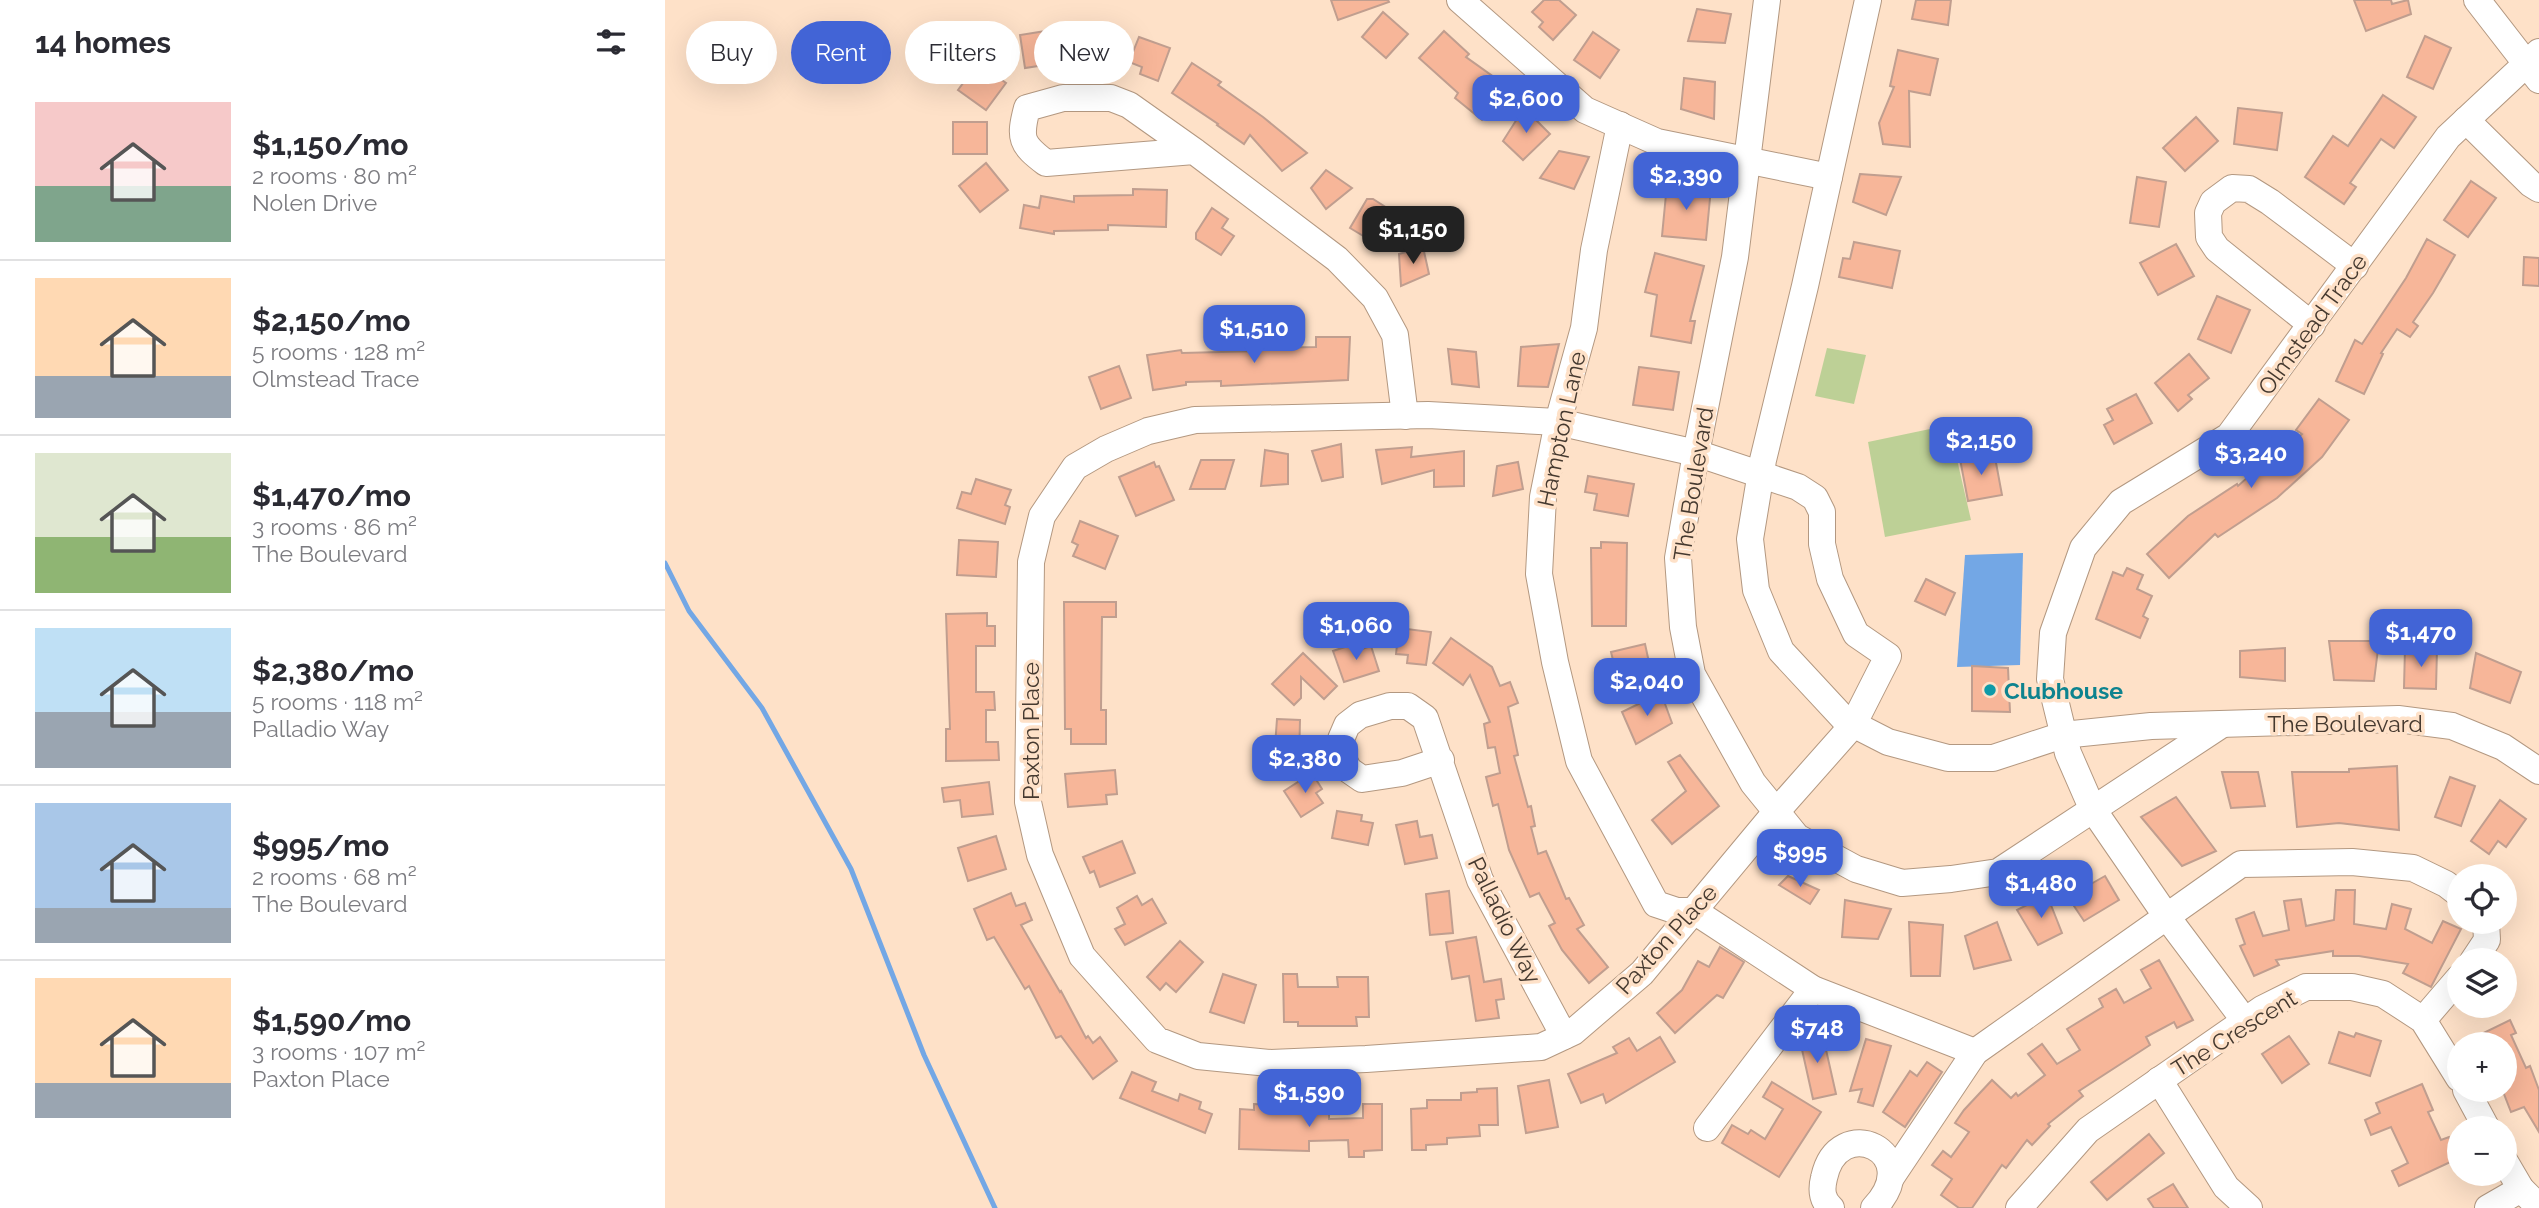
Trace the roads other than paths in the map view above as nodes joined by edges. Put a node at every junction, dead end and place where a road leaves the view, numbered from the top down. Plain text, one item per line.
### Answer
1 (1460, 0) edge
2 (1767, 0) edge
3 (1868, 0) edge
4 (2477, 0) edge
5 (2535, 64) edge
6 (2466, 120) junction
7 (1620, 125) junction
8 (1194, 150) junction
9 (1747, 160) junction
10 (1829, 177) junction
11 (2539, 189) edge
12 (2355, 266) junction
13 (2312, 325) junction
14 (1405, 416) junction
15 (1559, 422) junction
16 (1696, 453) junction
17 (1761, 474) junction
18 (2223, 724) junction
19 (1853, 725) junction
20 (2063, 735) junction
21 (1441, 760) dead end
22 (2539, 771) edge
23 (2092, 808) junction
24 (1776, 812) junction
25 (2447, 885) edge
26 (1694, 911) junction
27 (2167, 917) junction
28 (1813, 989) junction
29 (2447, 992) edge
30 (2423, 1020) junction
31 (2245, 1021) junction
32 (1564, 1037) junction
33 (1975, 1052) junction
34 (2447, 1059) edge
35 (2159, 1080) junction
36 (1707, 1128) dead end
37 (2517, 1179) edge
38 (1886, 1198) edge
39 (2530, 1198) edge
40 (1831, 1208) edge
41 (2019, 1208) edge
42 (2249, 1208) edge
43 (2488, 1208) edge

1 - 7 street
2 - 9 street, The Boulevard
3 - 10 street, The Boulevard
4 - 5 street
5 - 6 street, Olmstead Trace
6 - 11 street
6 - 12 street, Olmstead Trace
7 - 9 street
7 - 15 street, Hampton Lane
8 - 8 street
8 - 14 street
9 - 10 street
9 - 16 street, The Boulevard
10 - 17 street, The Boulevard
12 - 13 street, Olmstead Trace
12 - 13 street
13 - 20 street, Olmstead Trace
14 - 15 street, Paxton Place
14 - 32 street, Paxton Place
15 - 16 street, Paxton Place
15 - 26 street, Hampton Lane
16 - 17 street, Paxton Place
16 - 24 street, The Boulevard
17 - 19 street, The Boulevard
17 - 19 street, Paxton Place
18 - 20 street, The Boulevard
18 - 22 street, The Boulevard
18 - 23 street, The Boulevard
19 - 20 street, The Boulevard
19 - 24 street, Paxton Place
20 - 23 street, Olmstead Trace
21 - 32 street, Palladio Way
23 - 24 street, The Boulevard
23 - 27 street, Olmstead Trace
24 - 26 street, Paxton Place
25 - 27 street
26 - 28 street, Hampton Lane
26 - 32 street, Paxton Place
27 - 31 street, Olmstead Trace
27 - 33 street
28 - 33 street, Hampton Lane
28 - 36 street
29 - 30 street
30 - 31 street, The Crescent
30 - 34 street, The Crescent
31 - 35 street, The Crescent
33 - 38 street
35 - 41 street, The Crescent
35 - 42 street
37 - 39 street
38 - 40 street
39 - 43 street

